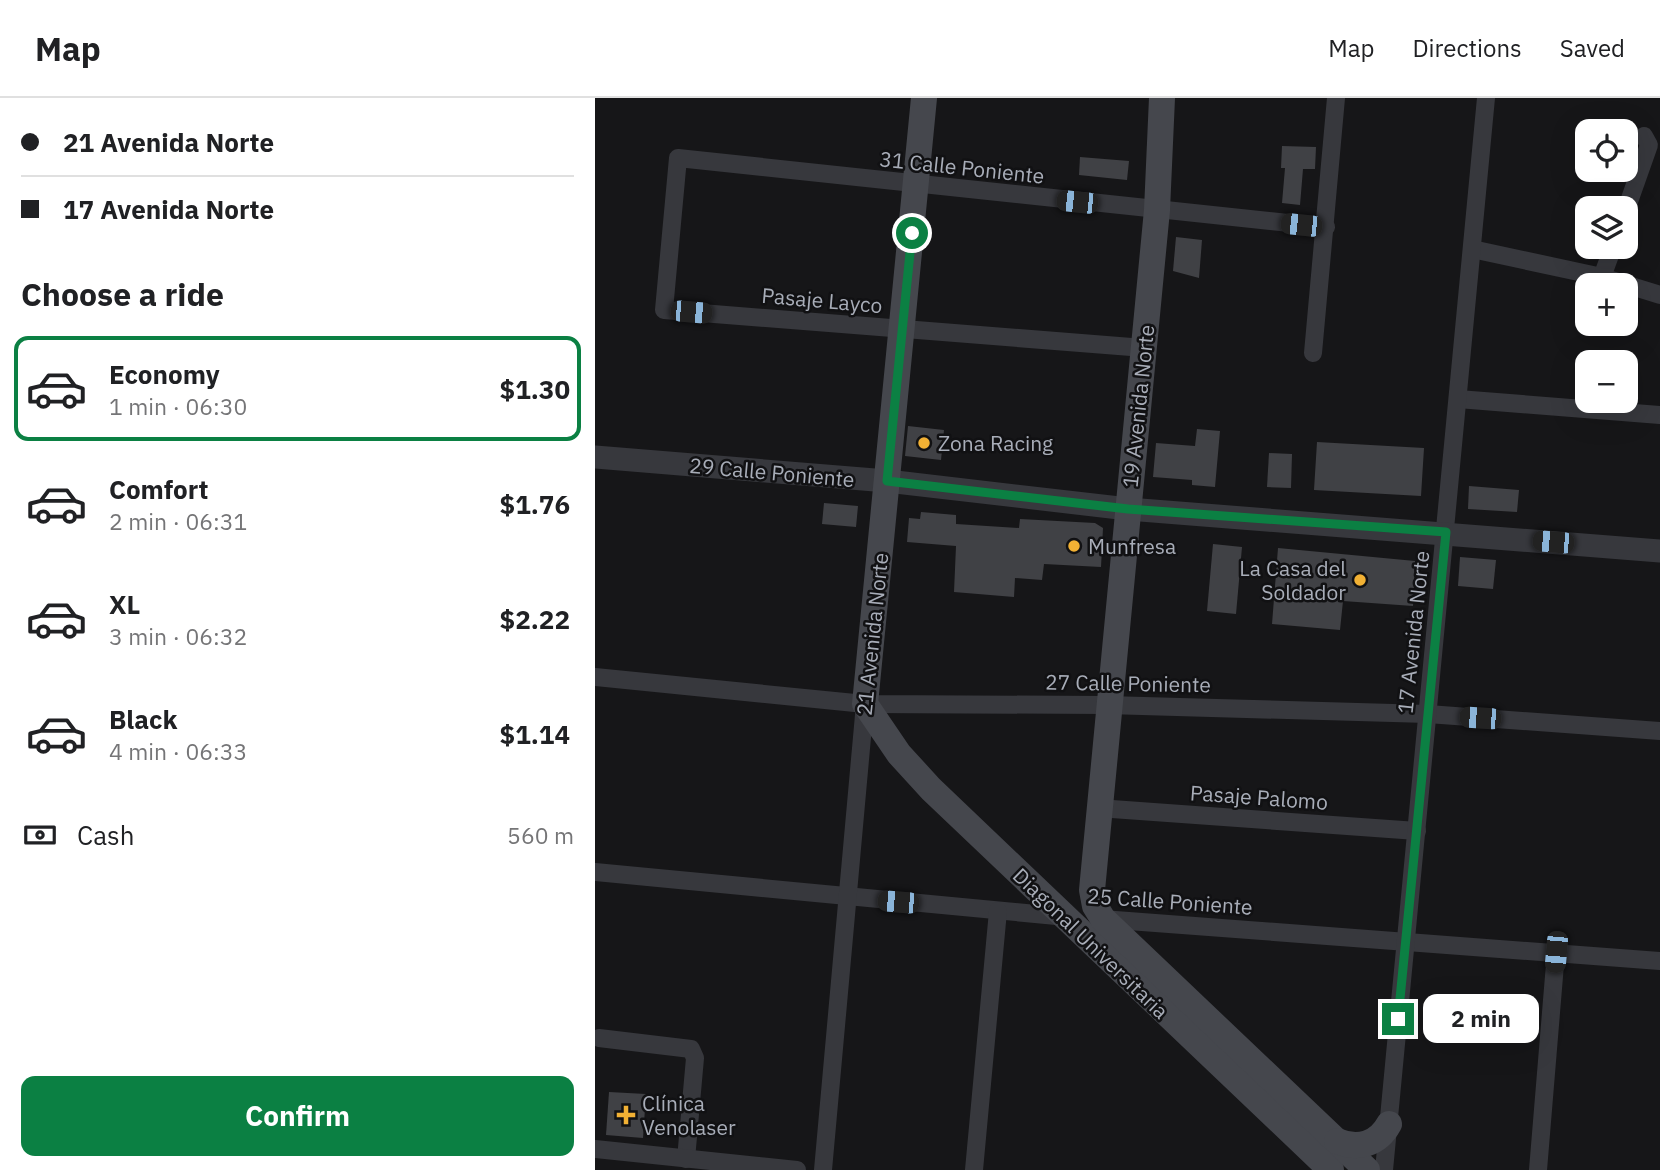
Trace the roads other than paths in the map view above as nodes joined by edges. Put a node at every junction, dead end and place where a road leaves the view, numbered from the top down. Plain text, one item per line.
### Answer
1 (925, 98) edge
2 (1162, 98) edge
3 (1336, 98) edge
4 (1486, 98) edge
5 (1644, 136) dead end
6 (916, 185) junction
7 (1631, 196) edge
8 (1157, 210) junction
9 (1326, 227) junction
10 (1472, 249) junction
11 (1583, 273) edge
12 (1638, 288) edge
13 (1660, 295) edge
14 (664, 310) joint
15 (904, 329) junction
16 (1144, 348) junction
17 (1313, 353) dead end
18 (1458, 399) junction
19 (1660, 415) edge
20 (595, 457) edge
21 (887, 481) junction
22 (1128, 509) junction
23 (1446, 532) junction
24 (1660, 551) edge
25 (595, 677) edge
26 (865, 704) junction
27 (1107, 705) junction
28 (1428, 714) junction
29 (1660, 731) edge
30 (1098, 808) junction
31 (1417, 831) junction
32 (595, 872) edge
33 (848, 898) junction
34 (997, 911) junction
35 (1063, 917) junction
36 (1103, 919) junction
37 (1406, 940) junction
38 (1556, 952) junction
39 (1660, 961) edge
40 (599, 1038) dead end
41 (1389, 1124) junction
42 (1337, 1141) junction
43 (595, 1149) edge
44 (686, 1159) junction
45 (634, 1162) edge
46 (797, 1170) edge
47 (823, 1170) edge
48 (974, 1170) edge
49 (1331, 1170) edge
50 (1367, 1170) edge
51 (1384, 1170) edge
52 (1538, 1170) edge

1 - 6 main road, 21 Avenida Norte
2 - 8 main road, 19 Avenida Norte
3 - 9 street
4 - 10 street, 17 Avenida Norte
5 - 7 street
6 - 8 street, 31 Calle Poniente
6 - 14 street, 31 Calle Poniente
6 - 15 main road, 21 Avenida Norte
8 - 9 street, 31 Calle Poniente
8 - 16 main road, 19 Avenida Norte
9 - 17 street
10 - 11 street
10 - 18 street, 17 Avenida Norte
12 - 13 street
14 - 15 street, Pasaje Layco
15 - 16 street, Pasaje Layco
15 - 21 main road, 21 Avenida Norte
16 - 22 main road, 19 Avenida Norte
18 - 19 street
18 - 23 street, 17 Avenida Norte
20 - 21 street, 29 Calle Poniente
21 - 22 street, 29 Calle Poniente
21 - 26 main road, 21 Avenida Norte
22 - 23 street, 29 Calle Poniente
22 - 27 main road, 19 Avenida Norte
23 - 24 street, 29 Calle Poniente
23 - 28 street, 17 Avenida Norte
25 - 26 street, 27 Calle Poniente
26 - 27 street, 27 Calle Poniente
26 - 33 street, 21 Avenida Norte
26 - 35 main road, Diagonal Universitaria
27 - 28 street, 27 Calle Poniente
27 - 30 main road, 19 Avenida Norte
28 - 29 street, 27 Calle Poniente
28 - 31 street, 17 Avenida Norte
30 - 31 street, Pasaje Palomo
30 - 36 main road, 19 Avenida Norte
31 - 37 street, 17 Avenida Norte
32 - 33 street, 25 Calle Poniente
33 - 34 street, 25 Calle Poniente
33 - 47 street, 21 Avenida Norte
34 - 35 street, 25 Calle Poniente
34 - 48 street
35 - 36 street, 25 Calle Poniente
35 - 49 main road, Diagonal Universitaria
36 - 37 street, 25 Calle Poniente
36 - 42 main road, Diagonal Universitaria
37 - 38 street, 25 Calle Poniente
37 - 41 street, 17 Avenida Norte
38 - 39 street, 25 Calle Poniente
38 - 52 street
40 - 44 street
41 - 42 main road
41 - 51 street, 17 Avenida Norte
42 - 50 main road, Diagonal Universitaria
43 - 45 street
44 - 45 street
44 - 46 street

